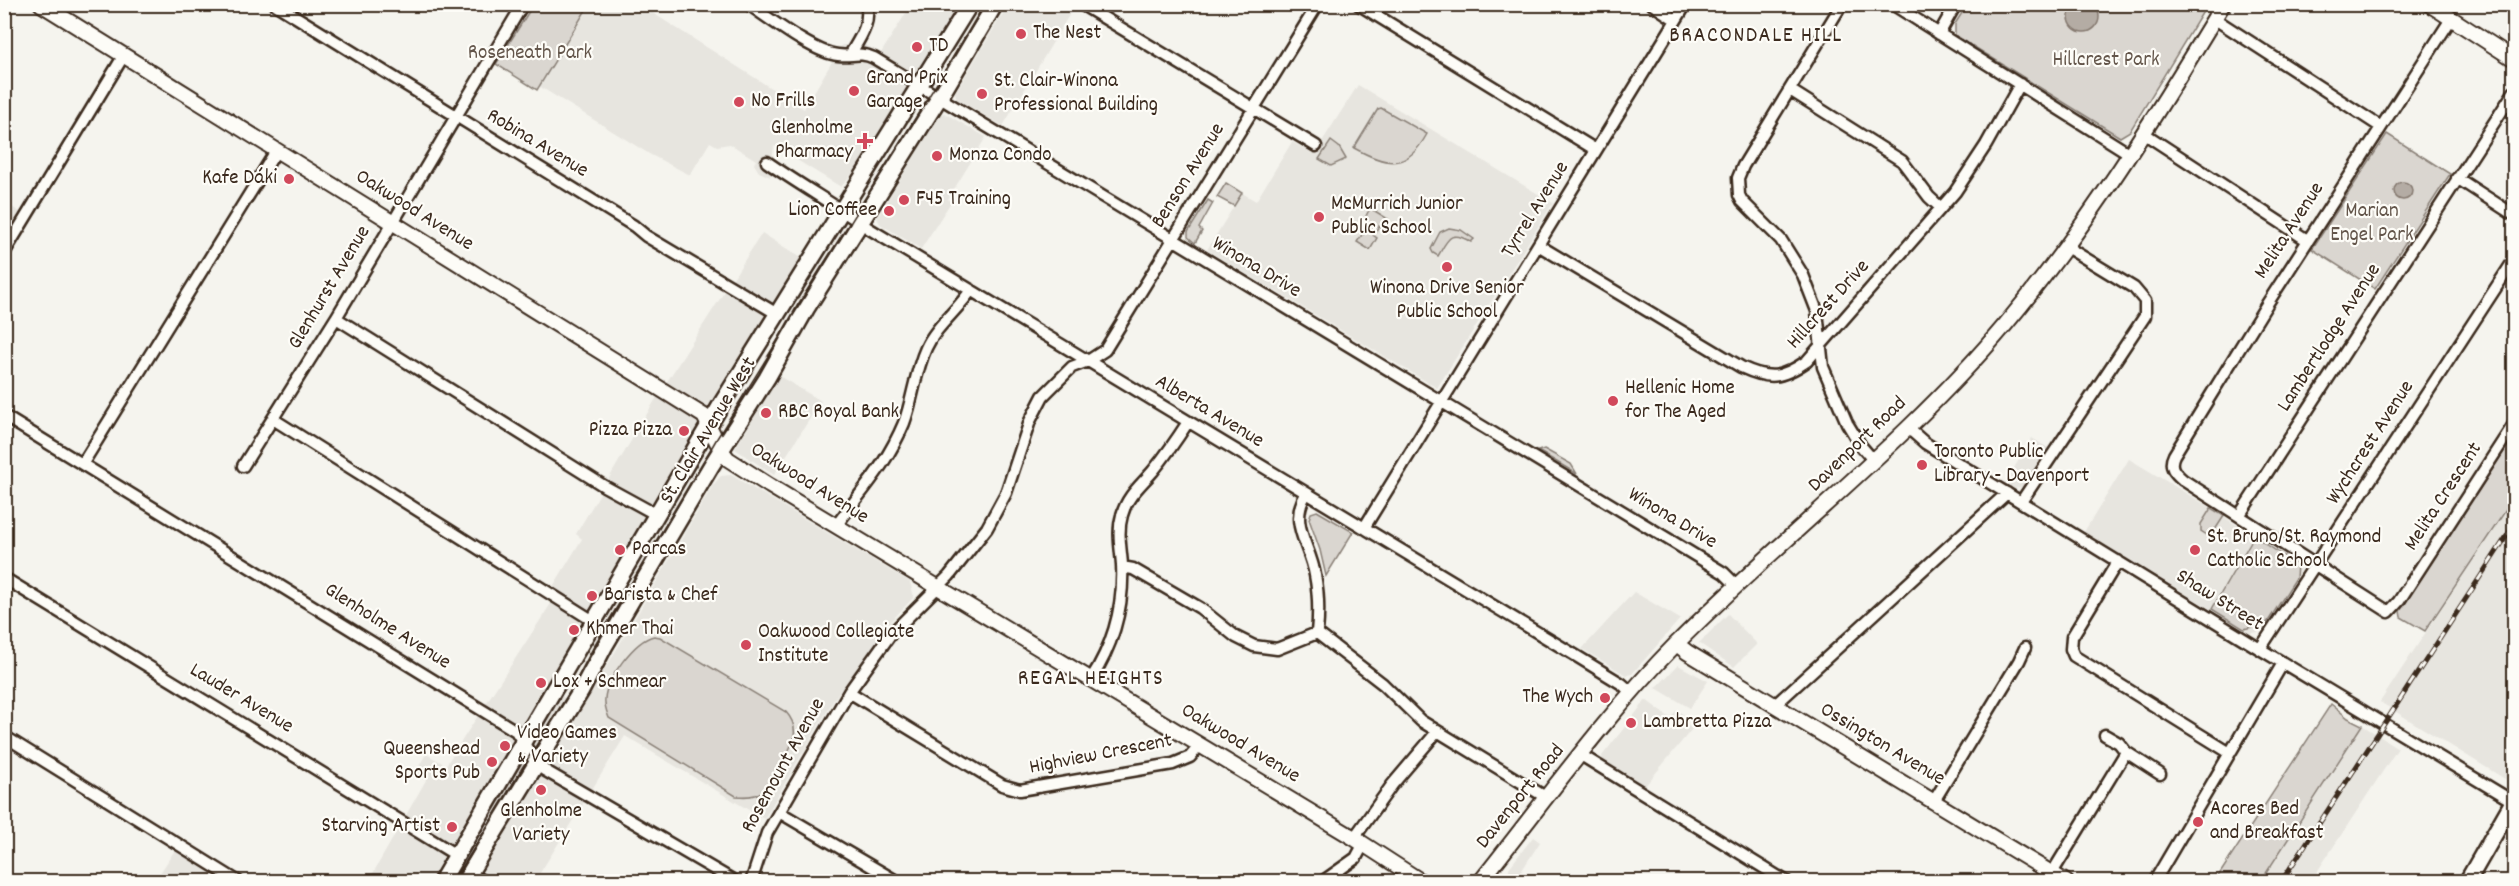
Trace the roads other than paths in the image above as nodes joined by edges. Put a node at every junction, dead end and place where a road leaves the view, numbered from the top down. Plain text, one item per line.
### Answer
1 (41, 4) edge
2 (275, 4) edge
3 (748, 4) edge
4 (866, 4) edge
5 (970, 4) edge
6 (995, 4) edge
7 (1081, 4) edge
8 (1318, 4) edge
9 (1358, 4) edge
10 (1652, 4) edge
11 (1686, 4) edge
12 (1842, 4) edge
13 (1892, 4) edge
14 (1956, 4) edge
15 (2223, 4) edge
16 (2429, 4) edge
17 (519, 6) edge
18 (2215, 19) junction
19 (2451, 19) junction
20 (1676, 20) junction
21 (1938, 33) junction
22 (851, 53) junction
23 (2512, 54) edge
24 (124, 55) junction
25 (2020, 84) junction
26 (919, 86) junction
27 (1790, 90) junction
28 (2514, 92) edge
29 (939, 97) junction
30 (1254, 109) junction
31 (455, 116) junction
32 (2381, 127) junction
33 (2145, 134) junction
34 (1316, 146) dead end
35 (1596, 150) junction
36 (276, 151) junction
37 (2130, 154) junction
38 (767, 162) dead end
39 (2457, 178) junction
40 (1941, 208) junction
41 (842, 209) junction
42 (2514, 215) edge
43 (393, 222) junction
44 (859, 222) junction
45 (1173, 239) junction
46 (2307, 240) junction
47 (1538, 244) junction
48 (2065, 246) junction
49 (4, 252) edge
50 (2514, 260) edge
51 (971, 290) junction
52 (779, 315) junction
53 (336, 318) junction
54 (1821, 345) junction
55 (1088, 362) junction
56 (1441, 403) junction
57 (4, 416) edge
58 (273, 419) junction
59 (1188, 422) junction
60 (2514, 424) edge
61 (710, 425) junction
62 (1908, 428) junction
63 (721, 450) junction
64 (1874, 461) junction
65 (83, 464) junction
66 (243, 466) dead end
67 (2172, 469) joint
68 (2007, 493) junction
69 (1306, 494) junction
70 (2021, 502) junction
71 (657, 515) junction
72 (2239, 516) junction
73 (836, 526) junction
74 (1364, 528) junction
75 (2118, 561) junction
76 (2315, 566) junction
77 (1122, 567) junction
78 (4, 578) edge
79 (1737, 586) junction
80 (937, 587) junction
81 (595, 622) junction
82 (1317, 633) junction
83 (1677, 644) junction
84 (2025, 648) dead end
85 (2260, 649) junction
86 (2283, 663) junction
87 (1091, 679) junction
88 (849, 692) junction
89 (1632, 693) junction
90 (1775, 705) junction
91 (1437, 732) junction
92 (2105, 735) dead end
93 (4, 736) edge
94 (523, 740) junction
95 (1200, 745) junction
96 (2126, 752) junction
97 (2230, 753) junction
98 (1581, 755) junction
99 (536, 763) junction
100 (2160, 774) dead end
101 (1546, 798) junction
102 (1934, 801) junction
103 (2514, 801) edge
104 (779, 812) junction
105 (1359, 841) junction
106 (456, 855) junction
107 (2052, 873) junction
108 (467, 877) edge
109 (1484, 877) edge
110 (239, 882) edge
111 (441, 882) edge
112 (484, 882) edge
113 (736, 882) edge
114 (751, 882) edge
115 (898, 882) edge
116 (1322, 882) edge
117 (1422, 882) edge
118 (1501, 882) edge
119 (1787, 882) edge
120 (2066, 882) edge
121 (2154, 882) edge
122 (2467, 882) edge

1 - 24 street, Oakwood Avenue
2 - 31 street, Robina Avenue
3 - 22 street, Winona Drive
4 - 22 street
5 - 26 main road, St. Clair Avenue West
6 - 29 main road, St. Clair Avenue West
7 - 30 street
8 - 30 street, Benson Avenue
9 - 35 street
10 - 20 street
11 - 20 street, Tyrrel Avenue
12 - 27 street
13 - 21 street
14 - 21 street
15 - 18 street, Davenport Road
16 - 19 street
17 - 31 street, Glenhurst Avenue
18 - 32 street
18 - 33 street, Davenport Road
19 - 23 street
19 - 32 street, Melita Avenue
20 - 35 street, Tyrrel Avenue
21 - 25 street
22 - 26 street, Winona Drive
24 - 36 street, Oakwood Avenue
24 - 49 street
25 - 37 street
25 - 40 street, Hillcrest Drive
26 - 29 street, Winona Drive
26 - 41 main road, St. Clair Avenue West
27 - 40 street
27 - 54 street
28 - 39 street, Lambertlodge Avenue
29 - 44 main road, St. Clair Avenue West
29 - 45 street, Winona Drive
30 - 34 street
30 - 45 street, Benson Avenue
31 - 43 street, Glenhurst Avenue
31 - 52 street, Robina Avenue
32 - 46 street, Melita Avenue
33 - 37 street, Davenport Road
33 - 46 street
35 - 47 street, Tyrrel Avenue
36 - 43 street, Oakwood Avenue
36 - 65 street
37 - 48 street, Davenport Road
38 - 41 street, Alberta Avenue
39 - 42 street
39 - 72 street, Lambertlodge Avenue
40 - 54 street, Hillcrest Drive
41 - 44 street, Alberta Avenue
41 - 52 main road, St. Clair Avenue West
43 - 53 street, Glenhurst Avenue
43 - 61 street, Oakwood Avenue
44 - 51 street, Alberta Avenue
44 - 63 main road, St. Clair Avenue West
45 - 55 street, Benson Avenue
45 - 56 street, Winona Drive
46 - 67 street, Melita Avenue
47 - 54 street, Hillcrest Drive
47 - 56 street, Tyrrel Avenue
48 - 62 street, Davenport Road
48 - 70 street
50 - 76 street, Wychcrest Avenue
51 - 55 street, Alberta Avenue
51 - 73 street
52 - 61 main road, St. Clair Avenue West
53 - 58 street, Glenhurst Avenue
53 - 71 street
54 - 64 street
55 - 59 street, Alberta Avenue
55 - 80 street, Rosemount Avenue
56 - 74 street, Tyrrel Avenue
56 - 79 street, Winona Drive
57 - 65 street, Glenholme Avenue
58 - 66 street, Glenhurst Avenue
58 - 81 street
59 - 69 street, Alberta Avenue
59 - 77 street
60 - 76 street, Melita Crescent
61 - 63 street, Oakwood Avenue
61 - 71 main road, St. Clair Avenue West
62 - 64 street, Davenport Road
62 - 68 street, Shaw Street
63 - 73 street, Oakwood Avenue
63 - 99 main road, St. Clair Avenue West
64 - 79 street, Davenport Road
65 - 94 street, Glenholme Avenue
67 - 72 street, Melita Crescent
68 - 70 street, Shaw Street
68 - 90 street
69 - 74 street, Alberta Avenue
69 - 82 street
70 - 75 street, Shaw Street
71 - 81 main road, St. Clair Avenue West
72 - 76 street, Melita Crescent
73 - 80 street, Oakwood Avenue
74 - 89 street, Alberta Avenue
75 - 85 street, Shaw Street
75 - 97 street
76 - 85 street, Wychcrest Avenue
77 - 82 street
77 - 87 street
78 - 106 street, Lauder Avenue
79 - 83 street, Davenport Road
80 - 87 street, Oakwood Avenue
80 - 88 street, Rosemount Avenue
81 - 94 main road, St. Clair Avenue West
82 - 91 street
83 - 89 street, Davenport Road
83 - 90 street, Ossington Avenue
84 - 102 street
85 - 86 street, Shaw Street
86 - 97 street
86 - 103 street, Shaw Street
87 - 95 street, Oakwood Avenue
88 - 95 street, Highview Crescent
88 - 104 street, Rosemount Avenue
89 - 98 street, Davenport Road
90 - 102 street, Ossington Avenue
91 - 101 street
91 - 105 street
92 - 96 street
93 - 110 street
94 - 99 street, Glenholme Avenue
94 - 106 main road, St. Clair Avenue West
95 - 105 street, Oakwood Avenue
96 - 100 street
96 - 107 street
97 - 121 street
98 - 101 street, Davenport Road
98 - 119 street
99 - 108 main road, St. Clair Avenue West
99 - 113 street, Glenholme Avenue
101 - 109 street, Davenport Road
102 - 107 street, Ossington Avenue
103 - 122 main road
104 - 114 street, Rosemount Avenue
104 - 115 street
105 - 116 street
105 - 117 street, Oakwood Avenue
106 - 111 main road, St. Clair Avenue West
107 - 120 street, Ossington Avenue
108 - 112 street
109 - 118 street

